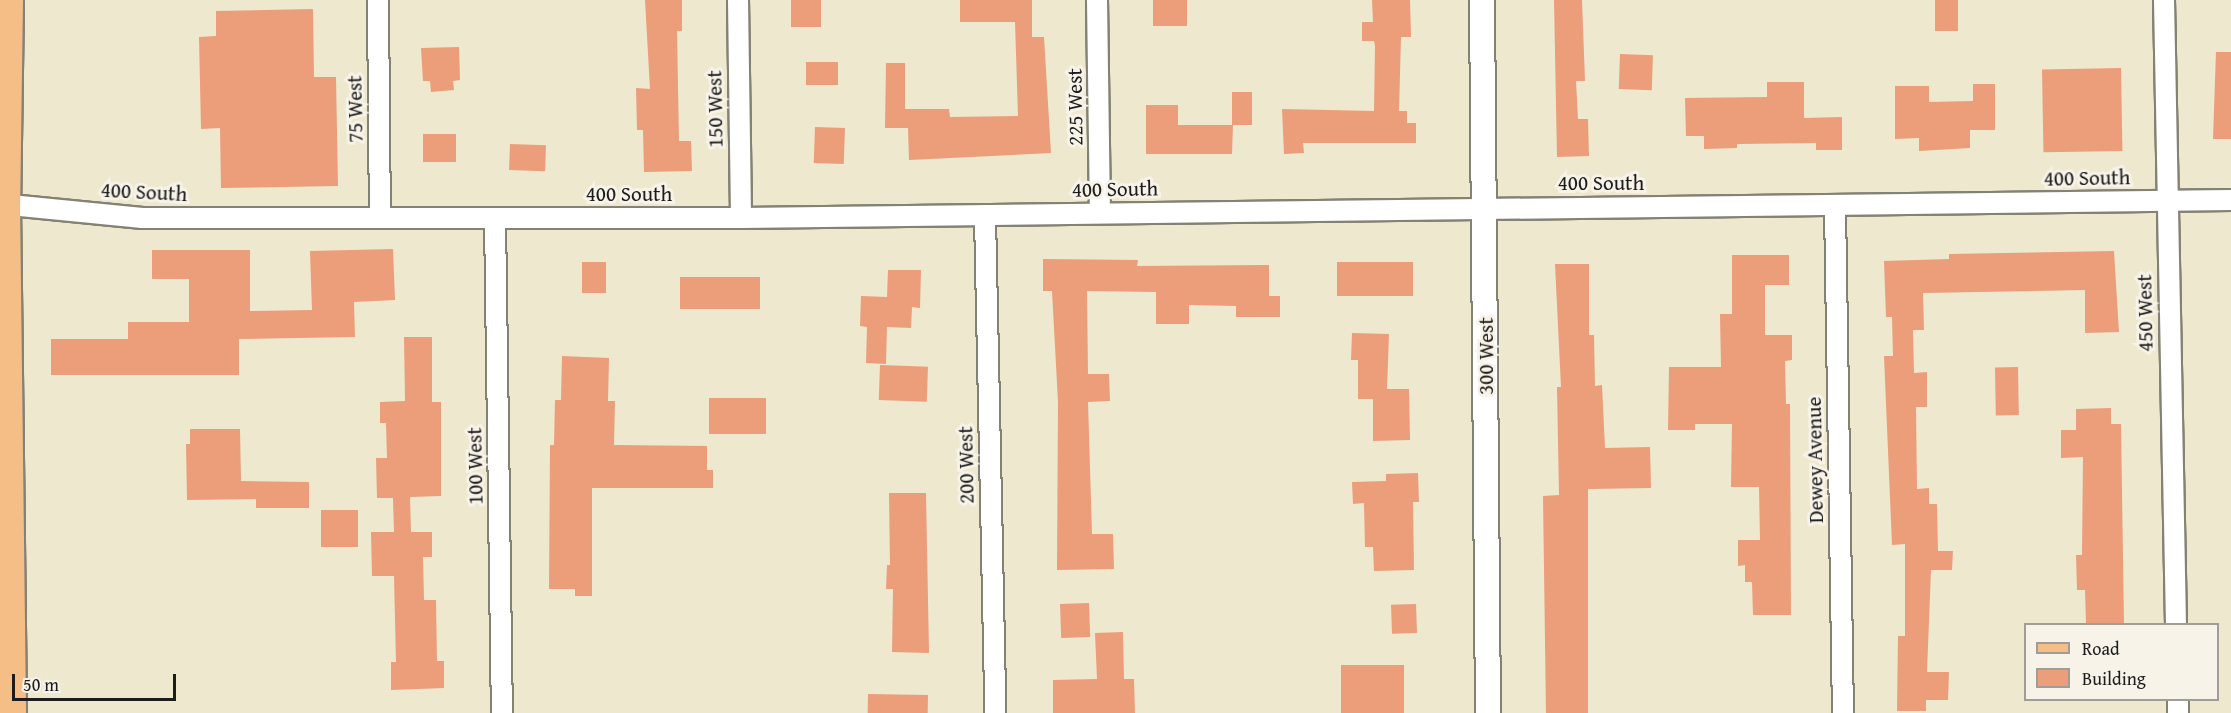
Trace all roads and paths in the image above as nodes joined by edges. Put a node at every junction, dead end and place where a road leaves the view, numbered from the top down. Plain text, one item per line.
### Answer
1 (8, 0) edge
2 (378, 0) edge
3 (738, 0) edge
4 (1097, 0) edge
5 (1482, 0) edge
6 (2163, 0) edge
7 (2231, 200) edge
8 (2166, 201) junction
9 (2, 204) edge
10 (1835, 206) junction
11 (1484, 208) junction
12 (1100, 213) junction
13 (986, 215) junction
14 (380, 218) junction
15 (495, 218) junction
16 (741, 218) junction
17 (2176, 623) edge
18 (11, 713) edge
19 (502, 713) edge
20 (995, 713) edge
21 (1488, 713) edge
22 (1843, 713) edge

1 - 9 main road
2 - 14 street, 75 West
3 - 16 street, 150 West
4 - 12 street, 225 West
5 - 11 street, 300 West
6 - 8 street, 450 West
7 - 8 street, 400 South
8 - 10 street, 400 South
8 - 17 street, 450 West
9 - 14 street, 400 South
9 - 18 main road
10 - 11 street, 400 South
10 - 22 street, Dewey Avenue
11 - 12 street, 400 South
11 - 21 street, 300 West
12 - 13 street, 400 South
13 - 16 street, 400 South
13 - 20 street, 200 West
14 - 15 street, 400 South
15 - 16 street, 400 South
15 - 19 street, 100 West

